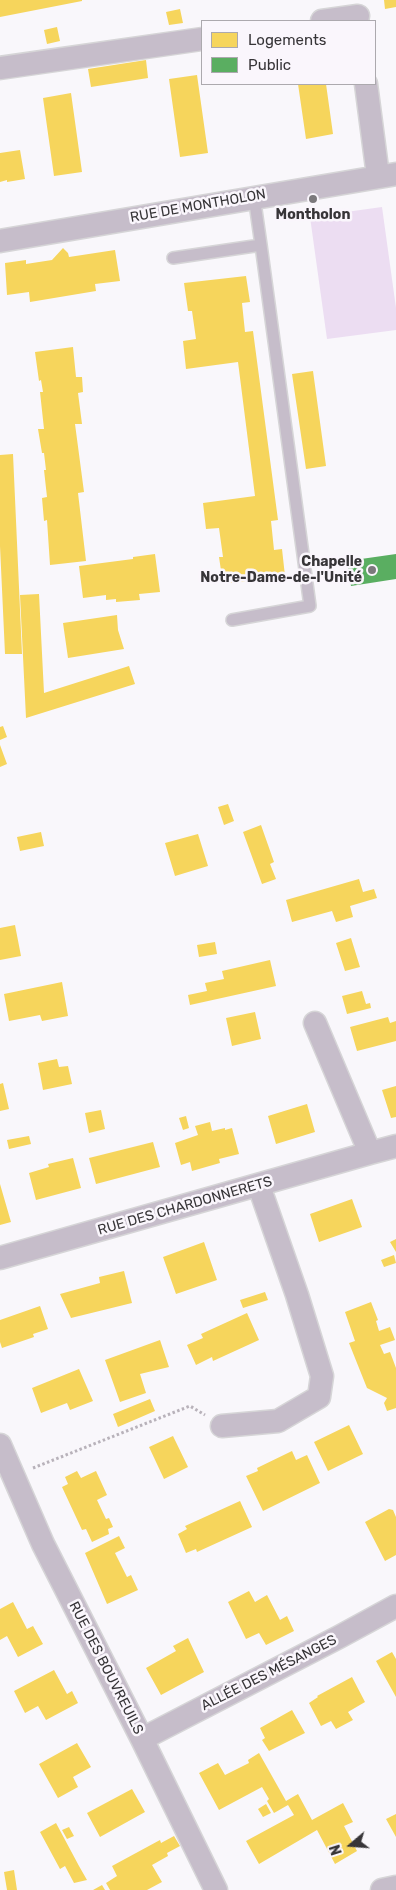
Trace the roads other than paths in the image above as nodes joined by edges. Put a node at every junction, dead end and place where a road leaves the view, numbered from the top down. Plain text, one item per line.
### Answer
1 (357, 12) edge
2 (326, 20) edge
3 (201, 38) edge
4 (0, 68) edge
5 (366, 85) edge
6 (387, 175) edge
7 (254, 196) junction
8 (0, 240) edge
9 (261, 245) junction
10 (173, 258) dead end
11 (232, 620) dead end
12 (315, 1023) dead end
13 (396, 1146) edge
14 (370, 1153) junction
15 (258, 1186) junction
16 (0, 1258) edge
17 (222, 1426) road end
18 (0, 1445) edge
19 (10, 1484) edge
20 (396, 1606) edge
21 (142, 1739) junction
22 (396, 1887) edge
23 (216, 1890) edge
24 (382, 1890) edge

1 - 2 street
3 - 4 street
5 - 6 street
6 - 7 street, RUE DE MONTHOLON
7 - 8 street, RUE DE MONTHOLON
7 - 9 lane
9 - 10 lane
9 - 11 lane
12 - 14 street
13 - 14 street, RUE DES CHARDONNERETS
14 - 15 street, RUE DES CHARDONNERETS
15 - 16 street, RUE DES CHARDONNERETS
15 - 17 street
18 - 19 street, RUE DES BOUVREUILS
19 - 21 street, RUE DES BOUVREUILS
20 - 21 street, ALLÉE DES MÉSANGES
21 - 23 street, RUE DES BOUVREUILS
22 - 24 street

